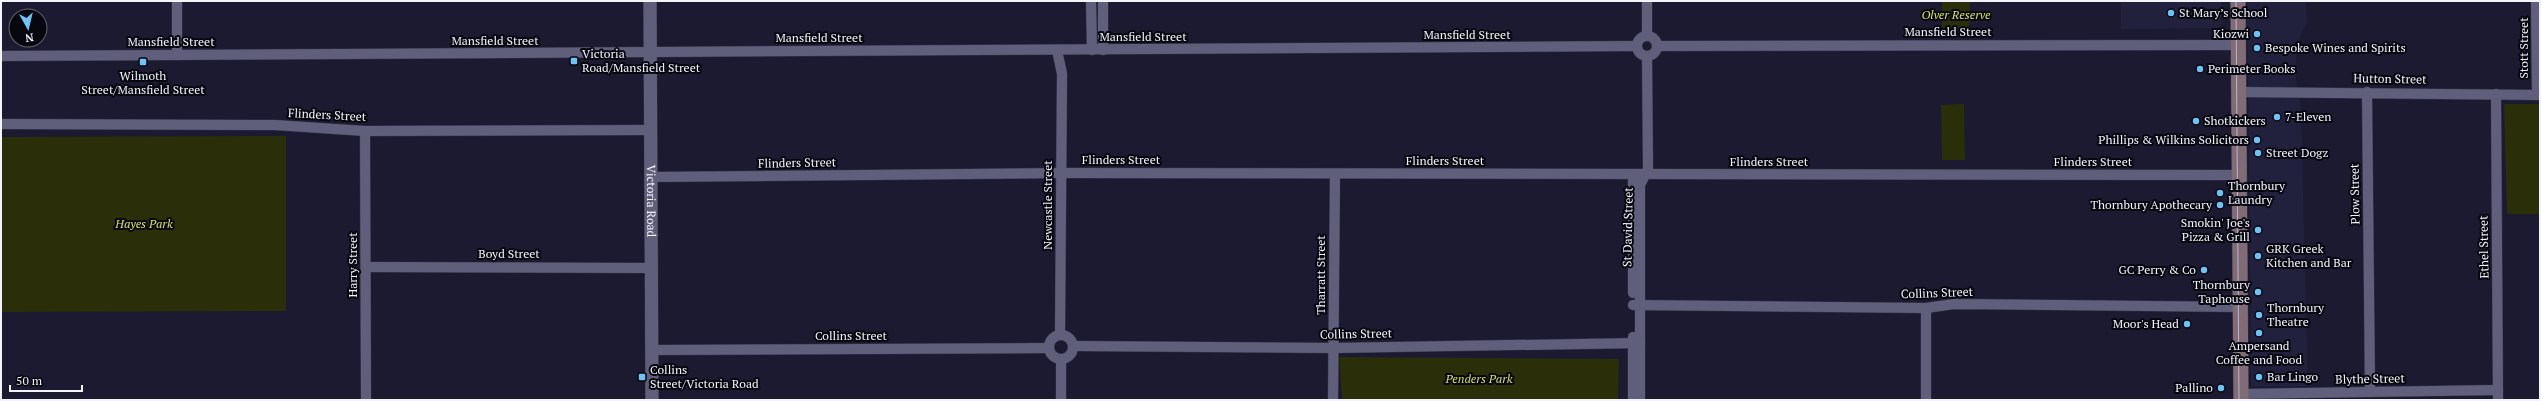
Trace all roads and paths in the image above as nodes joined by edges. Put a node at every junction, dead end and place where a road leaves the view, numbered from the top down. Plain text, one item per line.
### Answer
1 (177, 1) edge
2 (650, 1) edge
3 (1091, 1) edge
4 (1103, 1) edge
5 (1647, 1) edge
6 (2238, 1) edge
7 (2536, 1) edge
8 (1647, 36) junction
9 (2238, 45) junction
10 (1637, 46) junction
11 (1657, 46) junction
12 (1062, 50) junction
13 (1092, 50) junction
14 (1103, 50) junction
15 (650, 53) junction
16 (177, 55) junction
17 (1, 56) edge
18 (1647, 56) junction
19 (2239, 92) junction
20 (2367, 92) junction
21 (2496, 94) junction
22 (2538, 95) edge
23 (1, 124) edge
24 (651, 130) junction
25 (365, 131) junction
26 (1061, 173) junction
27 (1335, 174) junction
28 (1633, 175) junction
29 (1645, 175) junction
30 (2240, 175) junction
31 (651, 178) junction
32 (366, 267) junction
33 (652, 268) junction
34 (1637, 305) junction
35 (2241, 307) junction
36 (1926, 308) junction
37 (1060, 335) junction
38 (1636, 343) junction
39 (1073, 346) junction
40 (1049, 348) junction
41 (1334, 348) junction
42 (652, 350) junction
43 (1061, 359) junction
44 (2370, 392) junction
45 (2498, 395) edge
46 (2241, 397) edge
47 (366, 400) edge
48 (652, 400) edge
49 (1062, 400) edge
50 (1333, 400) edge
51 (1634, 400) edge
52 (1640, 400) edge
53 (1926, 400) edge

1 - 16 street
2 - 15 street, Victoria Road
3 - 13 street
4 - 14 street
5 - 8 street
6 - 9 main road
7 - 22 street, Stott Street
8 - 10 street
8 - 11 street
9 - 11 street, Mansfield Street
9 - 19 main road
10 - 14 street, Mansfield Street
10 - 18 street
11 - 18 street
12 - 13 street, Mansfield Street
12 - 15 street, Mansfield Street
12 - 26 street, Newcastle Street
13 - 14 street, Mansfield Street
15 - 16 street, Mansfield Street
15 - 24 street, Victoria Road
16 - 17 street, Mansfield Street
18 - 29 street, St David Street
19 - 20 street, Hutton Street
19 - 30 main road
20 - 21 street, Hutton Street
20 - 44 street, Plow Street
21 - 22 street, Hutton Street
21 - 45 street, Ethel Street
23 - 25 street, Flinders Street
24 - 25 street, Flinders Street
24 - 31 street, Victoria Road
25 - 32 street, Harry Street
26 - 27 street, Flinders Street
26 - 31 street, Flinders Street
26 - 37 street, Newcastle Street
27 - 28 street, Flinders Street
27 - 41 street, Tharratt Street
28 - 29 street, Flinders Street
28 - 34 street, St David Street
29 - 30 street, Flinders Street
29 - 34 street, St David Street
30 - 35 main road
31 - 33 street, Victoria Road
32 - 33 street, Boyd Street
32 - 47 street, Harry Street
33 - 42 street, Victoria Road
34 - 36 street, Collins Street
34 - 38 street, St David Street
35 - 36 street, Collins Street
35 - 46 main road
36 - 53 street
37 - 39 street
37 - 40 street
38 - 41 street, Collins Street
38 - 51 street, St David Street
38 - 52 street, St David Street
39 - 41 street, Collins Street
39 - 43 street
40 - 42 street, Collins Street
40 - 43 street
41 - 50 street, Tharratt Street
42 - 48 street, Victoria Road
43 - 49 street
44 - 45 street, Blythe Street
44 - 46 street, Blythe Street

